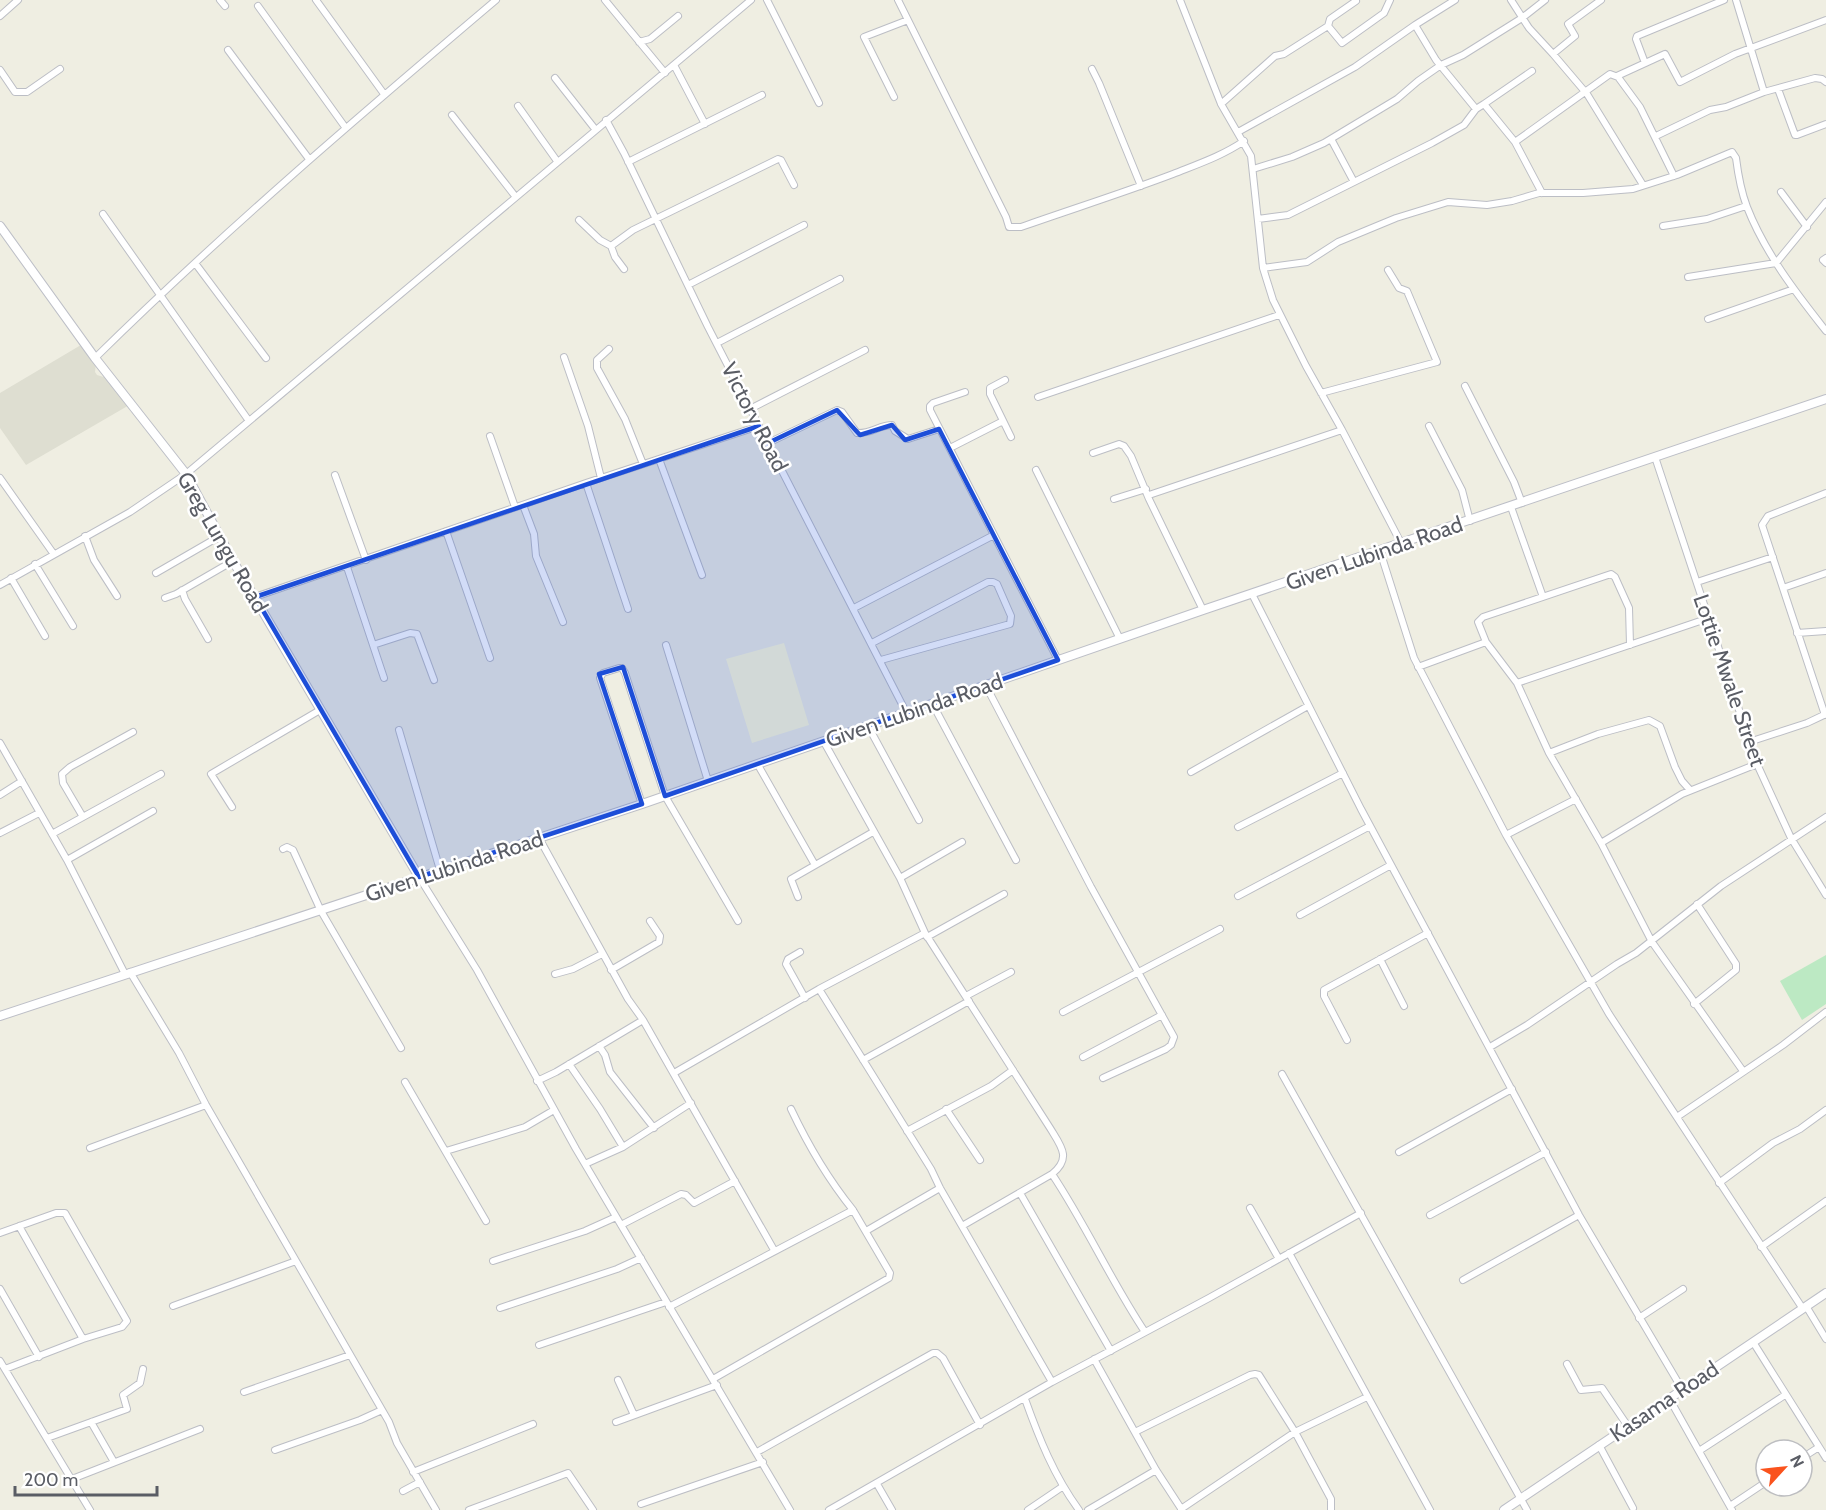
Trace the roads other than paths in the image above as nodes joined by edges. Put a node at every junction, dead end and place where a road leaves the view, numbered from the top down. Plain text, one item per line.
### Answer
1 (5, 0) edge
2 (18, 0) edge
3 (316, 0) edge
4 (496, 0) edge
5 (605, 0) edge
6 (751, 0) edge
7 (767, 0) edge
8 (898, 0) edge
9 (1180, 0) edge
10 (1390, 0) edge
11 (1455, 0) edge
12 (1511, 0) edge
13 (1545, 0) edge
14 (1601, 0) edge
15 (1724, 0) edge
16 (1736, 0) edge
17 (1356, 2) dead end
18 (258, 6) dead end
19 (10, 7) junction
20 (0, 15) edge
21 (678, 16) dead end
22 (1522, 18) junction
23 (908, 20) junction
24 (1826, 20) edge
25 (1415, 25) junction
26 (1328, 26) junction
27 (639, 42) junction
28 (1751, 48) junction
29 (228, 50) dead end
30 (1553, 54) junction
31 (1645, 63) junction
32 (674, 65) junction
33 (1441, 65) junction
34 (60, 69) dead end
35 (1092, 69) dead end
36 (0, 70) edge
37 (1532, 71) dead end
38 (665, 73) junction
39 (1617, 76) junction
40 (555, 78) dead end
41 (1826, 82) edge
42 (1778, 89) junction
43 (1584, 91) junction
44 (1764, 92) junction
45 (384, 94) junction
46 (762, 94) dead end
47 (894, 97) dead end
48 (819, 103) dead end
49 (1484, 104) junction
50 (1221, 105) junction
51 (518, 106) dead end
52 (1476, 110) junction
53 (452, 115) dead end
54 (606, 120) junction
55 (705, 124) junction
56 (1826, 124) edge
57 (345, 127) junction
58 (595, 129) junction
59 (1238, 132) junction
60 (1656, 136) junction
61 (1331, 139) junction
62 (1244, 141) junction
63 (1515, 142) junction
64 (309, 159) junction
65 (557, 161) junction
66 (628, 162) junction
67 (1253, 169) junction
68 (1674, 176) junction
69 (1354, 182) junction
70 (794, 185) dead end
71 (1643, 185) junction
72 (1141, 186) junction
73 (1780, 192) dead end
74 (1542, 193) junction
75 (515, 196) junction
76 (1826, 202) edge
77 (1746, 206) junction
78 (103, 214) dead end
79 (1258, 219) junction
80 (579, 220) dead end
81 (656, 220) junction
82 (804, 225) dead end
83 (0, 226) edge
84 (1663, 226) dead end
85 (1807, 227) junction
86 (612, 246) junction
87 (1826, 258) edge
88 (195, 263) junction
89 (1776, 263) junction
90 (1826, 263) edge
91 (1263, 268) junction
92 (624, 269) dead end
93 (1388, 270) dead end
94 (1688, 277) dead end
95 (840, 279) dead end
96 (688, 285) junction
97 (1794, 289) junction
98 (162, 294) junction
99 (1279, 315) junction
100 (1708, 319) dead end
101 (1826, 331) edge
102 (717, 343) junction
103 (609, 349) dead end
104 (865, 350) dead end
105 (564, 357) dead end
106 (95, 358) junction
107 (266, 358) dead end
108 (1005, 380) dead end
109 (1465, 386) dead end
110 (965, 392) dead end
111 (1321, 393) junction
112 (1038, 397) dead end
113 (1826, 399) edge
114 (750, 409) junction
115 (249, 421) junction
116 (1003, 421) junction
117 (759, 426) junction
118 (1429, 426) dead end
119 (939, 429) junction
120 (1342, 430) junction
121 (490, 436) dead end
122 (1011, 437) dead end
123 (768, 443) junction
124 (950, 448) junction
125 (1093, 453) dead end
126 (1655, 457) junction
127 (659, 459) junction
128 (644, 464) junction
129 (1036, 470) dead end
130 (186, 474) junction
131 (335, 475) dead end
132 (0, 478) edge
133 (601, 478) junction
134 (586, 483) junction
135 (1147, 492) junction
136 (1826, 493) edge
137 (1114, 499) dead end
138 (1522, 503) junction
139 (524, 505) junction
140 (515, 507) junction
141 (1511, 507) junction
142 (1470, 521) junction
143 (446, 531) junction
144 (994, 535) junction
145 (85, 536) junction
146 (220, 536) junction
147 (1401, 543) junction
148 (1380, 551) junction
149 (53, 553) junction
150 (1773, 557) junction
151 (366, 560) junction
152 (233, 561) junction
153 (35, 564) junction
154 (347, 567) junction
155 (156, 573) dead end
156 (1826, 573) edge
157 (702, 575) dead end
158 (11, 578) junction
159 (1697, 582) junction
160 (0, 585) edge
161 (1783, 588) junction
162 (182, 590) junction
163 (1252, 594) junction
164 (117, 596) dead end
165 (255, 597) junction
166 (1543, 597) junction
167 (165, 598) dead end
168 (854, 608) junction
169 (628, 609) dead end
170 (1203, 609) junction
171 (1709, 618) junction
172 (563, 622) dead end
173 (73, 626) dead end
174 (1826, 631) edge
175 (1797, 633) junction
176 (45, 636) dead end
177 (208, 639) dead end
178 (1120, 639) junction
179 (1486, 642) junction
180 (872, 644) junction
181 (373, 645) junction
182 (666, 645) dead end
183 (1629, 645) junction
184 (490, 658) dead end
185 (881, 660) junction
186 (1058, 660) junction
187 (1418, 667) junction
188 (384, 678) dead end
189 (434, 680) dead end
190 (1517, 683) junction
191 (985, 684) junction
192 (932, 703) junction
193 (1308, 706) junction
194 (320, 710) junction
195 (906, 712) junction
196 (1826, 715) edge
197 (868, 726) junction
198 (399, 730) dead end
199 (133, 732) dead end
200 (824, 742) junction
201 (1749, 742) junction
202 (0, 743) edge
203 (1549, 753) junction
204 (1757, 764) junction
205 (758, 765) junction
206 (1191, 772) dead end
207 (1343, 773) junction
208 (161, 774) dead end
209 (708, 781) junction
210 (22, 782) junction
211 (1690, 790) junction
212 (0, 795) edge
213 (665, 796) junction
214 (1576, 799) junction
215 (642, 804) junction
216 (232, 807) dead end
217 (153, 811) dead end
218 (39, 813) junction
219 (82, 817) junction
220 (1826, 817) edge
221 (919, 820) dead end
222 (1370, 826) junction
223 (1238, 827) dead end
224 (873, 832) junction
225 (0, 833) edge
226 (52, 834) junction
227 (1506, 835) junction
228 (539, 838) junction
229 (1791, 838) junction
230 (962, 842) dead end
231 (1601, 843) junction
232 (283, 849) dead end
233 (67, 860) junction
234 (1016, 860) dead end
235 (815, 865) junction
236 (1391, 865) junction
237 (440, 870) junction
238 (419, 877) junction
239 (900, 878) junction
240 (1004, 894) dead end
241 (1826, 895) edge
242 (1238, 896) dead end
243 (798, 897) dead end
244 (1697, 904) junction
245 (321, 911) junction
246 (1300, 915) dead end
247 (650, 921) dead end
248 (738, 921) dead end
249 (1220, 929) dead end
250 (1428, 933) junction
251 (926, 935) junction
252 (1652, 942) junction
253 (800, 952) dead end
254 (602, 954) junction
255 (1380, 959) junction
256 (611, 970) junction
257 (1011, 972) dead end
258 (1139, 972) junction
259 (128, 973) junction
260 (555, 974) dead end
261 (1590, 982) junction
262 (819, 989) junction
263 (805, 998) junction
264 (967, 998) junction
265 (1694, 1004) junction
266 (1404, 1006) dead end
267 (1063, 1012) dead end
268 (1826, 1012) edge
269 (1162, 1015) junction
270 (0, 1016) edge
271 (643, 1020) junction
272 (1347, 1040) dead end
273 (599, 1046) junction
274 (1490, 1047) junction
275 (401, 1048) dead end
276 (1083, 1057) dead end
277 (863, 1060) junction
278 (569, 1064) junction
279 (1013, 1070) junction
280 (1743, 1071) junction
281 (674, 1073) junction
282 (1282, 1074) dead end
283 (1103, 1078) dead end
284 (537, 1081) junction
285 (405, 1082) dead end
286 (1512, 1089) junction
287 (691, 1103) junction
288 (206, 1105) junction
289 (791, 1109) dead end
290 (946, 1109) junction
291 (554, 1110) junction
292 (1826, 1110) edge
293 (1677, 1117) junction
294 (654, 1128) junction
295 (907, 1131) junction
296 (623, 1147) junction
297 (90, 1148) dead end
298 (446, 1151) junction
299 (1399, 1152) dead end
300 (1546, 1152) junction
301 (980, 1160) dead end
302 (585, 1164) junction
303 (1052, 1174) junction
304 (735, 1180) junction
305 (1719, 1183) junction
306 (940, 1188) junction
307 (1020, 1193) junction
308 (1826, 1201) edge
309 (1250, 1208) dead end
310 (853, 1210) junction
311 (1361, 1213) junction
312 (1430, 1215) dead end
313 (1579, 1215) junction
314 (616, 1217) junction
315 (486, 1221) dead end
316 (621, 1225) junction
317 (19, 1226) junction
318 (962, 1226) junction
319 (866, 1231) junction
320 (0, 1233) edge
321 (1761, 1247) junction
322 (774, 1250) junction
323 (1289, 1253) junction
324 (641, 1258) junction
325 (1279, 1259) junction
326 (296, 1261) junction
327 (493, 1261) dead end
328 (1462, 1280) dead end
329 (1683, 1288) dead end
330 (0, 1289) edge
331 (1826, 1293) edge
332 (668, 1305) junction
333 (173, 1306) dead end
334 (1804, 1307) junction
335 (500, 1308) dead end
336 (1639, 1318) junction
337 (1145, 1332) junction
338 (1826, 1339) edge
339 (83, 1340) junction
340 (1753, 1342) junction
341 (539, 1345) dead end
342 (1111, 1351) junction
343 (350, 1355) junction
344 (39, 1356) junction
345 (1094, 1359) junction
346 (0, 1361) edge
347 (1567, 1364) dead end
348 (143, 1369) dead end
349 (4, 1370) junction
350 (618, 1380) dead end
351 (715, 1382) junction
352 (1052, 1382) junction
353 (1682, 1389) junction
354 (244, 1392) dead end
355 (1785, 1395) junction
356 (1367, 1397) junction
357 (1670, 1398) junction
358 (1025, 1399) junction
359 (382, 1410) junction
360 (634, 1415) junction
361 (91, 1422) junction
362 (616, 1422) dead end
363 (533, 1424) dead end
364 (980, 1425) junction
365 (1627, 1425) junction
366 (200, 1429) dead end
367 (1135, 1431) junction
368 (1295, 1432) junction
369 (47, 1438) junction
370 (1599, 1444) junction
371 (1819, 1447) junction
372 (275, 1450) dead end
373 (1814, 1450) edge
374 (757, 1452) junction
375 (1699, 1452) junction
376 (1826, 1458) edge
377 (114, 1462) junction
378 (763, 1462) junction
379 (1156, 1470) junction
380 (414, 1472) junction
381 (72, 1479) junction
382 (420, 1482) junction
383 (877, 1484) junction
384 (1062, 1487) junction
385 (403, 1491) dead end
386 (1754, 1491) edge
387 (1521, 1499) junction
388 (641, 1504) dead end
389 (1633, 1508) dead end
390 (1731, 1508) edge
391 (1181, 1509) edge
392 (90, 1510) edge
393 (436, 1510) edge
394 (470, 1510) edge
395 (593, 1510) edge
396 (790, 1510) edge
397 (829, 1510) edge
398 (892, 1510) edge
399 (1028, 1510) edge
400 (1078, 1510) edge
401 (1088, 1510) edge
402 (1331, 1510) edge
403 (1430, 1510) edge
404 (1504, 1510) edge
405 (1527, 1510) edge

1 - 19 street
2 - 19 street
3 - 45 street
4 - 45 street
5 - 27 street
6 - 32 street
7 - 48 street
8 - 23 street
9 - 50 street
10 - 26 street
11 - 25 street
12 - 22 street
13 - 22 street
14 - 30 street
15 - 31 street
16 - 28 street
17 - 26 street
18 - 57 street
19 - 20 street
21 - 27 street
22 - 30 street
22 - 33 street
23 - 47 street
23 - 72 street
24 - 28 street
25 - 33 street
25 - 59 street
26 - 50 street
27 - 38 street
28 - 31 street
28 - 44 street
29 - 64 street
30 - 43 street
31 - 39 street
32 - 38 street
32 - 55 street
33 - 52 street
33 - 61 street
34 - 36 street
35 - 72 street
37 - 49 street
38 - 54 street
39 - 43 street
39 - 60 street
40 - 58 street
41 - 42 street
42 - 44 street
42 - 56 street
43 - 63 street
43 - 71 street
44 - 60 street
45 - 57 street
46 - 55 street
49 - 52 street
49 - 63 street
50 - 59 street
51 - 65 street
52 - 69 street
53 - 75 street
54 - 58 street
54 - 66 street, Victory Road
55 - 66 street
57 - 64 street
58 - 65 street
59 - 62 street
60 - 68 street
61 - 67 street
61 - 69 street
62 - 67 street
62 - 72 street
63 - 74 street
64 - 88 street
65 - 75 street
66 - 81 street, Victory Road
67 - 79 street
68 - 71 street
68 - 77 street
69 - 79 street
70 - 81 street
71 - 74 street
73 - 85 street
74 - 91 street
75 - 115 street
76 - 85 street
77 - 84 street
77 - 89 street
78 - 98 street
79 - 91 street
80 - 86 street
81 - 86 street
81 - 96 street, Victory Road
82 - 96 street
83 - 106 street, Greg Lungu Road
85 - 89 street
86 - 92 street
87 - 90 street
88 - 98 street
88 - 107 street
89 - 94 street
89 - 97 street
91 - 99 street
93 - 111 street
95 - 102 street
96 - 102 street, Victory Road
97 - 100 street
97 - 101 street
98 - 106 street
98 - 115 street
99 - 111 street
99 - 112 street
102 - 114 street, Victory Road
103 - 128 street
104 - 114 street
105 - 133 street
106 - 130 street, Greg Lungu Road
108 - 116 street
109 - 138 street
110 - 119 street
111 - 120 street
113 - 126 street, Given Lubinda Road
114 - 117 street, Victory Road
115 - 130 street
116 - 122 street
116 - 124 street
117 - 123 street, Victory Road
117 - 127 street
118 - 142 street
119 - 123 street
119 - 124 street
120 - 135 street
120 - 147 street
121 - 140 street
123 - 168 street, Victory Road
124 - 144 street
125 - 135 street
126 - 138 street, Given Lubinda Road
126 - 159 street, Lottie Mwale Street
127 - 128 street
127 - 157 street
128 - 133 street
129 - 178 street
130 - 145 street
130 - 146 street, Greg Lungu Road
131 - 151 street
132 - 149 street
133 - 134 street
134 - 139 street
134 - 169 street
135 - 137 street
135 - 170 street
136 - 150 street
138 - 141 street, Given Lubinda Road
139 - 140 street
139 - 172 street
140 - 143 street
141 - 142 street, Given Lubinda Road
141 - 166 street
142 - 147 street, Given Lubinda Road
143 - 151 street
143 - 184 street
144 - 168 street
144 - 186 street
145 - 149 street
145 - 164 street
146 - 152 street, Greg Lungu Road
146 - 155 street
147 - 148 street, Given Lubinda Road
148 - 163 street, Given Lubinda Road
148 - 187 street
149 - 153 street
150 - 159 street
150 - 161 street
151 - 154 street
152 - 162 street
152 - 165 street, Greg Lungu Road
153 - 158 street
153 - 173 street
154 - 165 street
154 - 181 street
156 - 161 street
158 - 160 street
158 - 176 street
159 - 171 street, Lottie Mwale Street
161 - 175 street
162 - 167 street
162 - 177 street
163 - 170 street, Given Lubinda Road
163 - 193 street
165 - 194 street, Greg Lungu Road
166 - 179 street
166 - 183 street
168 - 180 street, Victory Road
170 - 178 street, Given Lubinda Road
171 - 183 street
171 - 201 street, Lottie Mwale Street
174 - 175 street
175 - 196 street
178 - 186 street, Given Lubinda Road
179 - 187 street
179 - 190 street
180 - 185 street, Victory Road
180 - 185 street
181 - 188 street
181 - 189 street
182 - 209 street
183 - 190 street
185 - 195 street, Victory Road
186 - 191 street, Given Lubinda Road
187 - 227 street
190 - 203 street
191 - 192 street, Given Lubinda Road
191 - 258 street
192 - 195 street, Given Lubinda Road
192 - 234 street
193 - 206 street
193 - 207 street
194 - 216 street
194 - 238 street, Greg Lungu Road
195 - 197 street, Given Lubinda Road
196 - 201 street
197 - 200 street, Given Lubinda Road
197 - 221 street
198 - 237 street
199 - 219 street
200 - 205 street, Given Lubinda Road
200 - 224 street
201 - 204 street, Lottie Mwale Street
202 - 210 street
203 - 211 street
203 - 214 street
204 - 211 street
204 - 229 street, Lottie Mwale Street
205 - 209 street, Given Lubinda Road
205 - 235 street
207 - 222 street
207 - 223 street
208 - 219 street
209 - 213 street, Given Lubinda Road
210 - 212 street
210 - 218 street
211 - 231 street
213 - 215 street, Given Lubinda Road
213 - 215 street
213 - 248 street
214 - 227 street
214 - 231 street
215 - 228 street, Given Lubinda Road
217 - 233 street
218 - 225 street
218 - 226 street
219 - 226 street
220 - 229 street
222 - 236 street
222 - 242 street
224 - 235 street
224 - 239 street
226 - 233 street
227 - 261 street
228 - 237 street, Given Lubinda Road
228 - 254 street
229 - 241 street, Lottie Mwale Street
229 - 244 street
230 - 239 street
231 - 252 street
232 - 245 street
233 - 259 street
235 - 243 street
236 - 246 street
236 - 250 street
237 - 238 street, Given Lubinda Road
238 - 245 street, Given Lubinda Road
238 - 284 street
239 - 251 street
240 - 251 street
244 - 252 street
244 - 265 street
245 - 259 street, Given Lubinda Road
245 - 275 street
247 - 256 street
249 - 258 street
250 - 255 street
250 - 274 street
251 - 262 street
251 - 264 street
252 - 261 street
252 - 265 street
253 - 263 street
254 - 256 street
254 - 260 street
255 - 266 street
255 - 272 street
256 - 271 street
257 - 264 street
258 - 267 street
258 - 269 street
259 - 270 street, Given Lubinda Road
259 - 288 street
261 - 274 street
261 - 293 street
262 - 263 street
262 - 277 street
263 - 281 street
264 - 277 street
264 - 279 street
265 - 280 street
268 - 280 street
269 - 276 street
269 - 283 street
271 - 273 street
271 - 281 street
273 - 278 street
273 - 294 street
274 - 286 street
277 - 295 street
278 - 284 street
278 - 296 street
279 - 290 street
279 - 303 street
280 - 293 street
281 - 287 street
282 - 311 street
284 - 291 street
285 - 298 street
286 - 299 street
286 - 300 street
287 - 294 street
287 - 304 street
288 - 297 street
288 - 326 street
289 - 310 street
290 - 295 street
290 - 301 street
291 - 298 street
291 - 302 street
292 - 305 street
293 - 305 street
294 - 296 street
295 - 306 street
296 - 302 street
298 - 315 street
300 - 312 street
300 - 313 street
302 - 314 street
303 - 307 street
303 - 337 street
304 - 316 street
304 - 322 street
305 - 321 street
306 - 318 street
306 - 319 street
307 - 318 street
307 - 342 street
308 - 321 street
309 - 325 street
310 - 319 street
310 - 322 street
311 - 323 street
311 - 387 street
313 - 328 street
313 - 336 street
314 - 316 street
314 - 327 street
316 - 324 street
317 - 320 street
317 - 339 street
317 - 339 street
318 - 352 street
319 - 351 street
321 - 334 street
322 - 332 street
323 - 325 street
323 - 356 street
324 - 332 street
324 - 335 street
325 - 337 street
326 - 333 street
326 - 343 street
329 - 336 street
330 - 344 street
331 - 334 street, Kasama Road
332 - 341 street
332 - 351 street
334 - 338 street
334 - 340 street, Kasama Road
336 - 353 street
337 - 342 street
339 - 344 street
340 - 353 street, Kasama Road
340 - 355 street
342 - 345 street
343 - 354 street
343 - 359 street
344 - 349 street
345 - 352 street
345 - 367 street
346 - 349 street
347 - 365 street
348 - 361 street
349 - 369 street
350 - 360 street
351 - 360 street
351 - 374 street
352 - 358 street
353 - 357 street, Kasama Road
355 - 371 street
355 - 375 street
356 - 368 street
356 - 403 street
357 - 365 street, Kasama Road
357 - 375 street
358 - 364 street
358 - 384 street
359 - 372 street
359 - 380 street
360 - 362 street
361 - 369 street
361 - 377 street
363 - 380 street
364 - 374 street
364 - 383 street
365 - 370 street, Kasama Road
366 - 377 street
367 - 368 street
367 - 379 street
368 - 391 street
368 - 402 street
369 - 381 street
370 - 387 street, Kasama Road
370 - 389 street
371 - 373 street
371 - 376 street
374 - 378 street
375 - 390 street
377 - 381 street
378 - 388 street
378 - 396 street
379 - 391 street
379 - 401 street
380 - 382 street
381 - 392 street
382 - 385 street
382 - 393 street
383 - 397 street
383 - 398 street
384 - 399 street
384 - 400 street
386 - 390 street
387 - 404 street, Kasama Road
387 - 405 street
394 - 395 street

